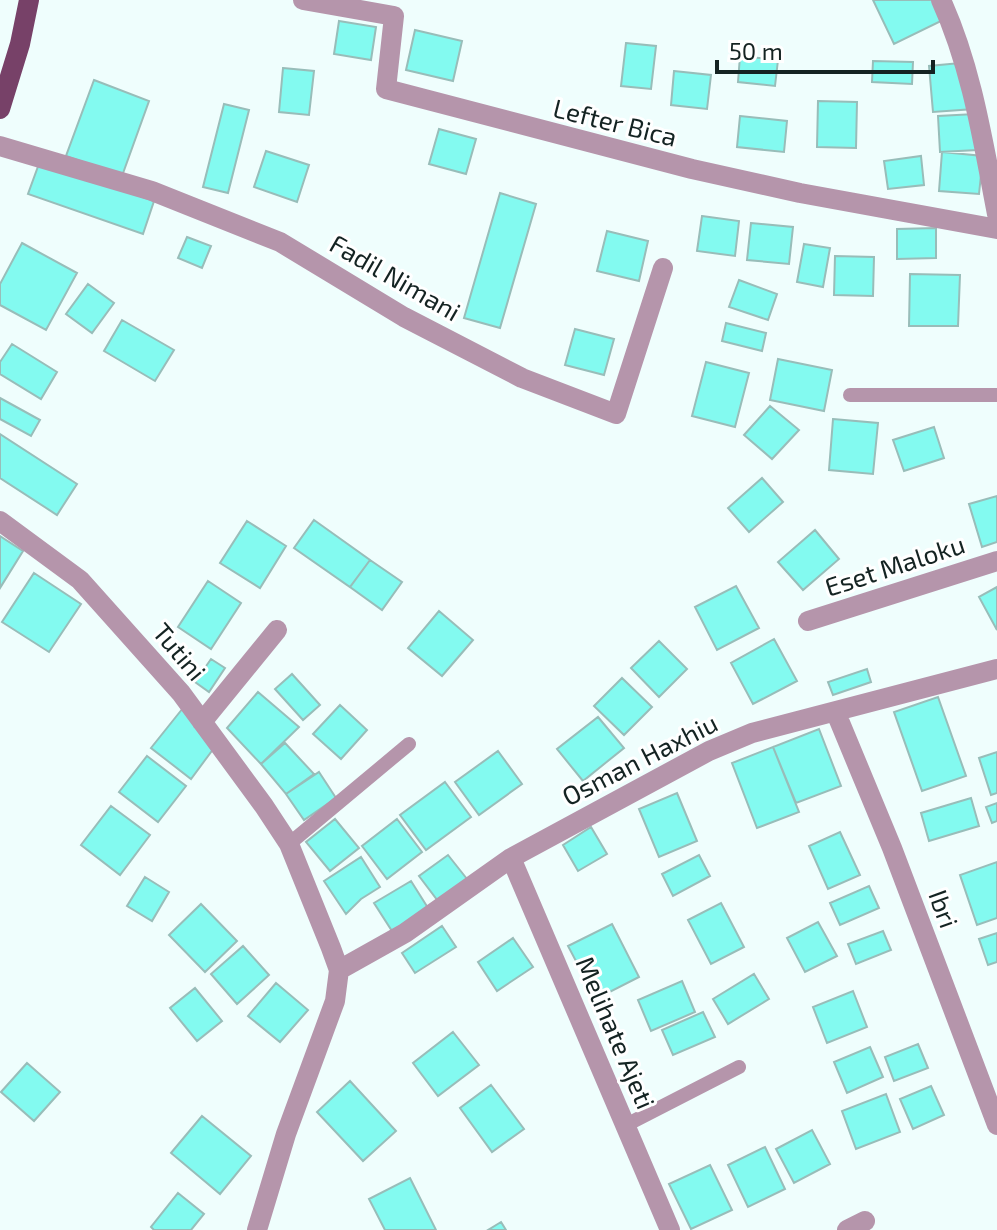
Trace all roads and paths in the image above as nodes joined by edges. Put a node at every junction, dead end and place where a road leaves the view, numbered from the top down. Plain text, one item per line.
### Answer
1 (29, 0) edge
2 (303, 0) edge
3 (941, 0) edge
4 (0, 109) edge
5 (0, 146) edge
6 (997, 214) edge
7 (997, 229) edge
8 (663, 268) dead end
9 (850, 395) dead end
10 (997, 395) edge
11 (0, 521) edge
12 (997, 561) edge
13 (808, 621) dead end
14 (277, 630) dead end
15 (997, 669) edge
16 (836, 713) junction
17 (202, 722) junction
18 (409, 744) dead end
19 (289, 844) junction
20 (511, 858) junction
21 (339, 970) junction
22 (739, 1067) dead end
23 (626, 1125) junction
24 (997, 1125) edge
25 (257, 1230) edge
26 (670, 1230) edge

1 - 4 main road
2 - 7 street, Lefter Bica
3 - 6 street
5 - 8 street, Fadil Nimani
9 - 10 lane
11 - 17 street, Tutini
12 - 13 street, Eset Maloku
14 - 17 street
15 - 16 street, Osman Haxhiu
16 - 20 street, Osman Haxhiu
16 - 24 street, Ibri
17 - 19 street, Tutini
18 - 19 lane
19 - 21 street, Tutini
20 - 21 street, Osman Haxhiu
20 - 23 street, Melihate Ajeti
21 - 25 street
22 - 23 lane
23 - 26 street, Melihate Ajeti

